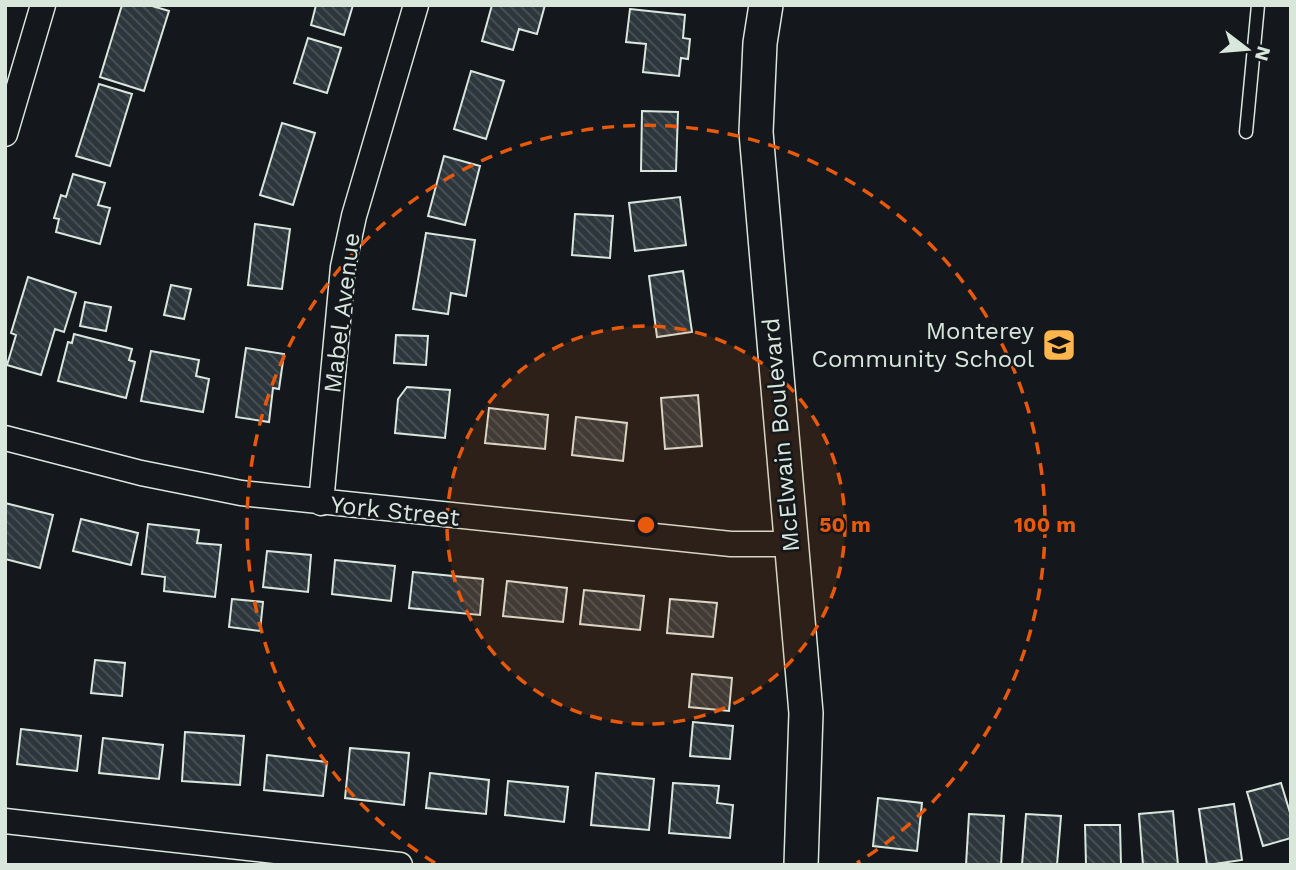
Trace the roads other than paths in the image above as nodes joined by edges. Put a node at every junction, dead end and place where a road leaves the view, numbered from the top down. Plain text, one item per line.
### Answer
1 (43, 5) edge
2 (416, 5) edge
3 (766, 5) edge
4 (1258, 5) edge
5 (1245, 132) dead end
6 (5, 134) edge
7 (5, 438) edge
8 (321, 503) junction
9 (791, 544) junction
10 (5, 821) edge
11 (400, 865) edge
12 (801, 865) edge

1 - 6 street
2 - 8 street, Mabel Avenue
3 - 9 street, McElwain Boulevard
4 - 5 lane
7 - 8 street, York Street
8 - 9 street, York Street
9 - 12 street, McElwain Boulevard
10 - 11 street

